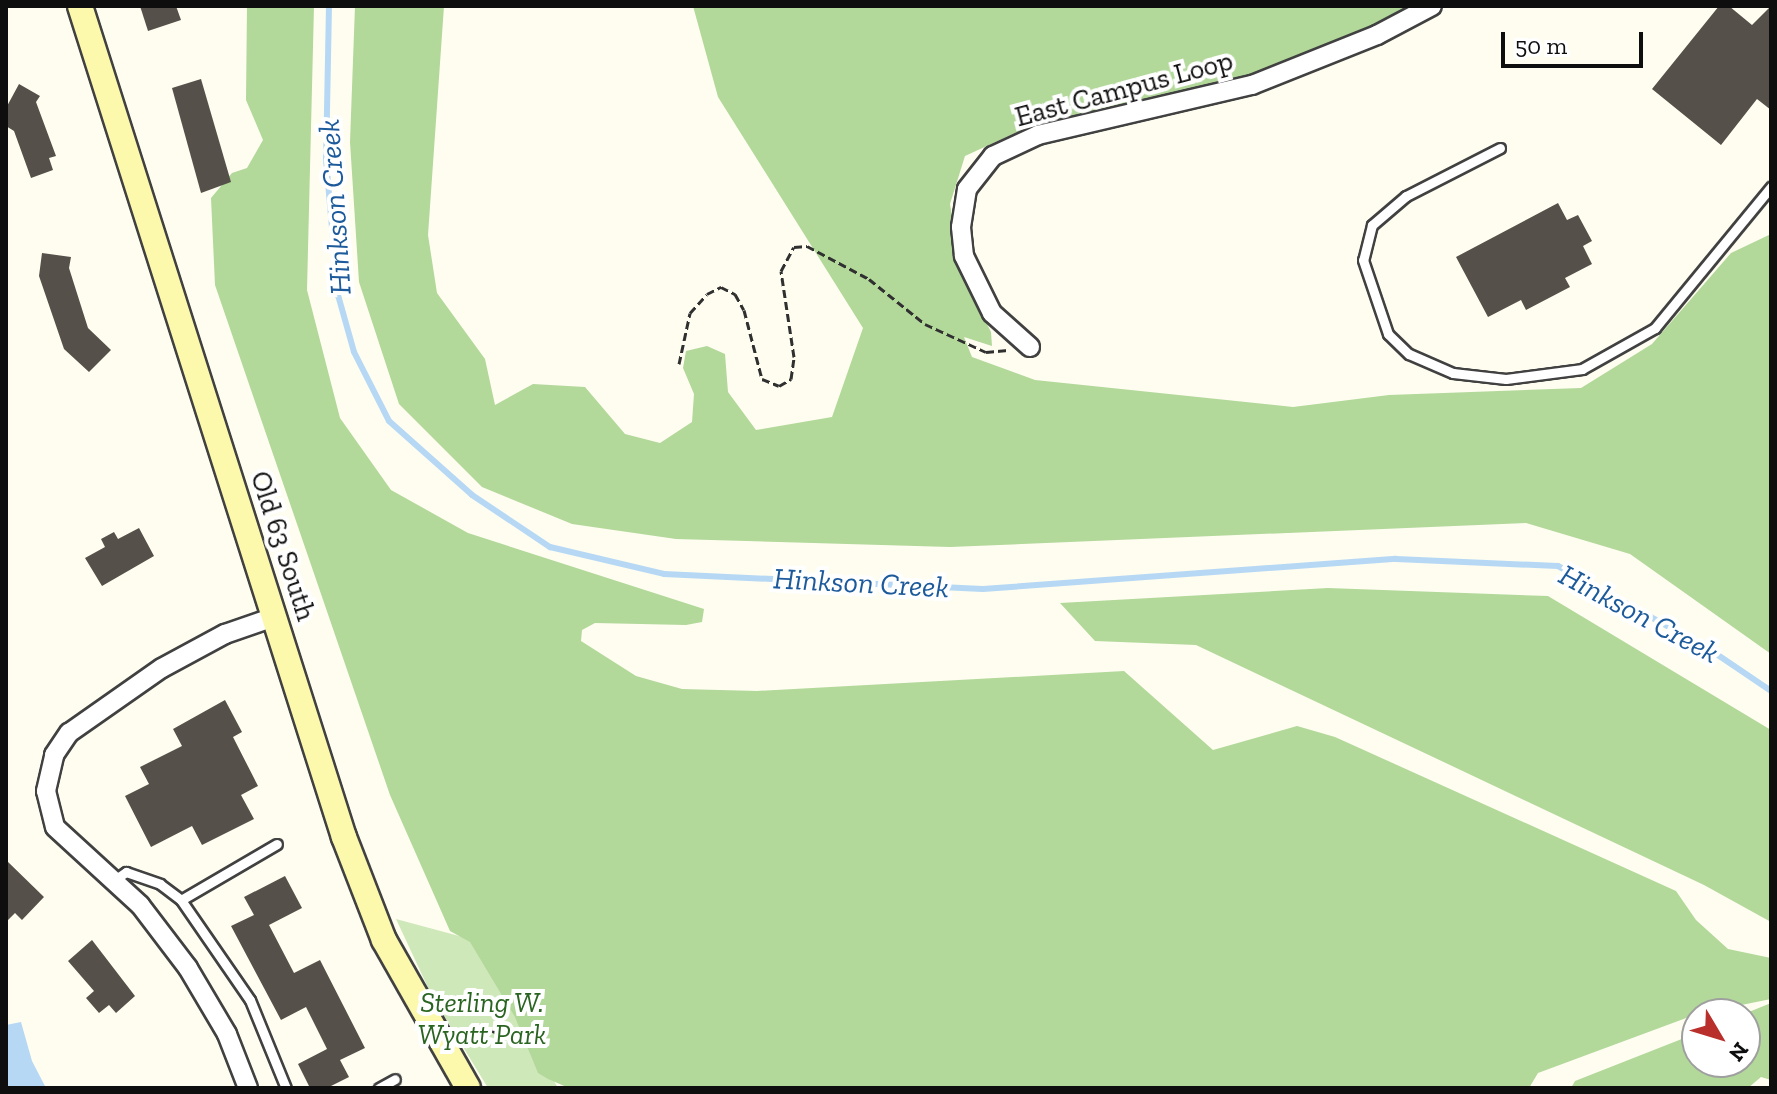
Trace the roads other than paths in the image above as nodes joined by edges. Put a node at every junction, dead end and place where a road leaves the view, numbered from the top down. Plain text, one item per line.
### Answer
1 (80, 6) edge
2 (1432, 6) edge
3 (1500, 148) dead end
4 (1771, 187) edge
5 (1026, 344) road end
6 (274, 617) junction
7 (277, 844) dead end
8 (113, 881) junction
9 (181, 900) junction
10 (395, 1079) dead end
11 (248, 1088) edge
12 (286, 1088) edge
13 (379, 1088) edge
14 (468, 1088) edge

1 - 6 main road, Old 63 South
2 - 5 street, East Campus Loop
3 - 4 lane
6 - 8 street
6 - 14 main road, Old 63 South
7 - 9 lane
8 - 9 lane
8 - 11 street
9 - 12 lane
10 - 13 lane

